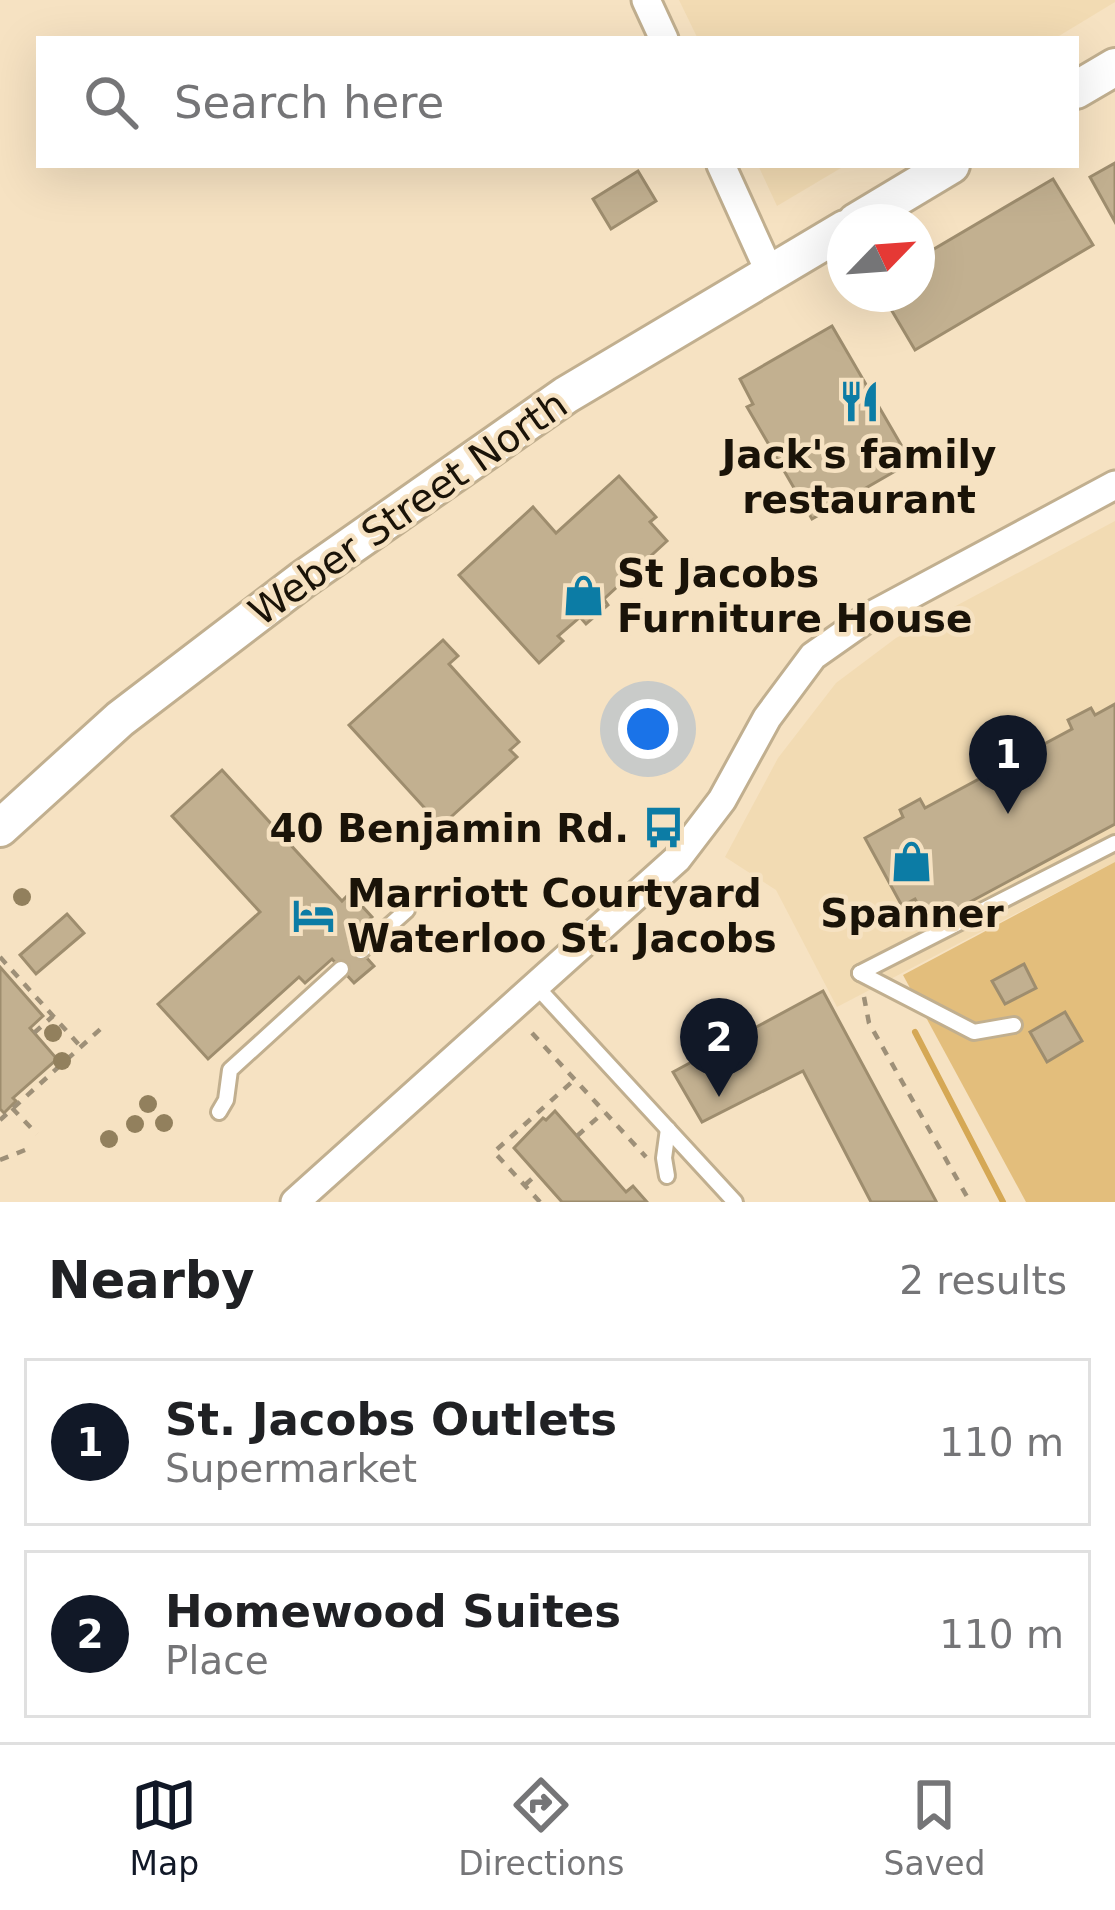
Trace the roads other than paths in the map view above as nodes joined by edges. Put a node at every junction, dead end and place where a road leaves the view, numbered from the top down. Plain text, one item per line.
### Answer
1 (646, 0) edge
2 (663, 36) edge
3 (1115, 67) edge
4 (1079, 88) edge
5 (722, 168) edge
6 (946, 168) edge
7 (886, 204) edge
8 (827, 240) edge
9 (770, 273) junction
10 (1115, 485) edge
11 (0, 828) edge
12 (1115, 843) edge
13 (407, 910) dead end
14 (361, 951) dead end
15 (341, 968) dead end
16 (536, 986) junction
17 (1014, 1025) dead end
18 (219, 1112) dead end
19 (668, 1129) junction
20 (667, 1176) dead end
21 (296, 1202) edge
22 (735, 1202) edge

1 - 2 street
3 - 4 main road
5 - 9 street
6 - 7 main road
8 - 9 main road, Weber Street North
9 - 11 main road, Weber Street North
10 - 16 street
12 - 17 lane
13 - 14 lane
15 - 18 lane
16 - 19 lane
16 - 21 street
19 - 20 lane
19 - 22 lane

